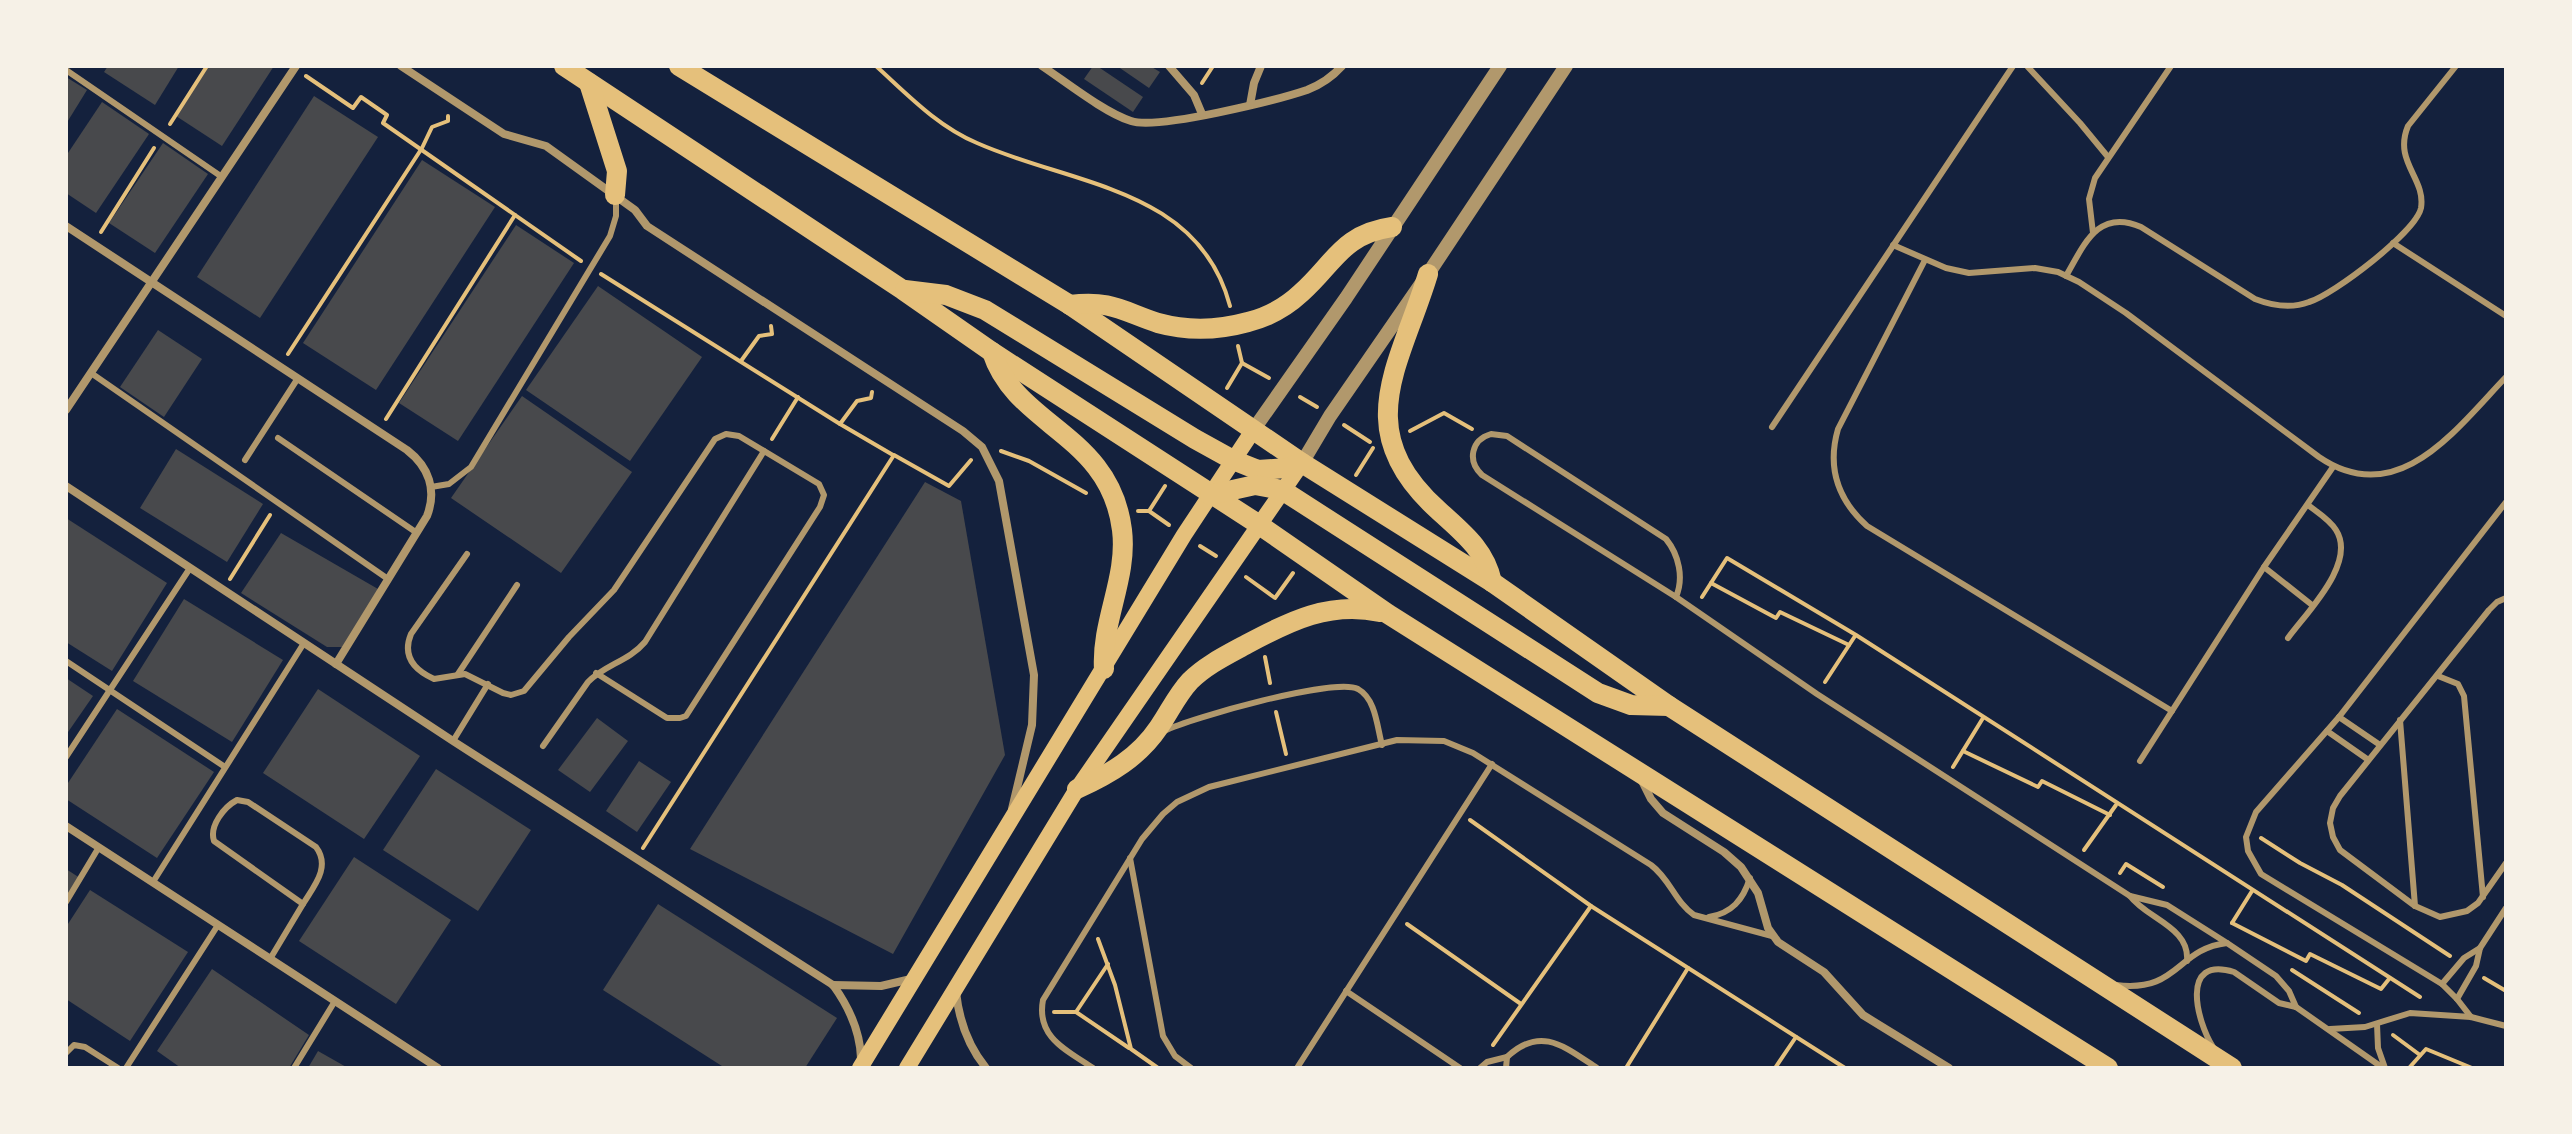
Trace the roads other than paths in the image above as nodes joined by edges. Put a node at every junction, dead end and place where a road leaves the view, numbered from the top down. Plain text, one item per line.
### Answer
1 (296, 66) edge
2 (401, 66) edge
3 (564, 66) edge
4 (679, 66) edge
5 (1042, 66) edge
6 (1169, 66) edge
7 (1261, 66) edge
8 (1342, 66) edge
9 (1500, 66) edge
10 (1566, 66) edge
11 (2013, 66) edge
12 (2027, 66) edge
13 (2171, 66) edge
14 (2456, 66) edge
15 (66, 70) edge
16 (589, 83) junction
17 (1250, 105) junction
18 (1202, 114) junction
19 (2108, 157) junction
20 (222, 177) junction
21 (615, 195) junction
22 (66, 226) edge
23 (1392, 227) junction
24 (2093, 233) junction
25 (2393, 243) junction
26 (1893, 245) junction
27 (1925, 260) junction
28 (1428, 274) junction
29 (2066, 276) junction
30 (152, 283) junction
31 (903, 290) junction
32 (1070, 305) junction
33 (2506, 316) edge
34 (992, 352) junction
35 (91, 373) junction
36 (2506, 377) edge
37 (298, 378) junction
38 (66, 410) edge
39 (1772, 427) dead end
40 (1254, 429) junction
41 (278, 438) dead end
42 (764, 451) junction
43 (245, 460) dead end
44 (1233, 460) junction
45 (1302, 463) junction
46 (2333, 467) junction
47 (66, 486) edge
48 (431, 487) junction
49 (1282, 490) junction
50 (1210, 495) junction
51 (2506, 502) edge
52 (2308, 505) junction
53 (1258, 524) junction
54 (417, 533) junction
55 (467, 554) dead end
56 (2264, 567) junction
57 (190, 568) junction
58 (388, 579) junction
59 (1492, 582) junction
60 (517, 585) dead end
61 (1676, 597) junction
62 (2506, 598) edge
63 (2312, 605) junction
64 (1388, 614) junction
65 (2288, 638) dead end
66 (304, 643) junction
67 (66, 661) edge
68 (336, 664) junction
69 (1104, 669) junction
70 (596, 673) junction
71 (458, 674) junction
72 (2438, 676) junction
73 (488, 684) junction
74 (110, 690) junction
75 (1669, 706) junction
76 (2172, 711) junction
77 (2339, 717) junction
78 (2400, 720) junction
79 (2327, 731) junction
80 (453, 741) junction
81 (1148, 742) junction
82 (1382, 745) junction
83 (2380, 745) junction
84 (543, 746) dead end
85 (66, 757) edge
86 (2367, 759) junction
87 (2140, 761) dead end
88 (1492, 764) junction
89 (225, 767) junction
90 (1641, 772) junction
91 (1077, 789) junction
92 (1009, 823) junction
93 (66, 826) edge
94 (99, 847) junction
95 (1130, 857) junction
96 (2506, 863) edge
97 (1750, 878) junction
98 (153, 882) junction
99 (2130, 896) junction
100 (2483, 897) junction
101 (66, 902) edge
102 (303, 904) junction
103 (2415, 906) junction
104 (2506, 908) edge
105 (1706, 918) junction
106 (218, 925) junction
107 (1772, 936) junction
108 (2227, 943) junction
109 (2480, 948) junction
110 (270, 959) junction
111 (2187, 961) junction
112 (913, 978) junction
113 (2098, 983) junction
114 (2442, 984) junction
115 (833, 985) junction
116 (956, 989) junction
117 (1346, 991) junction
118 (2457, 999) junction
119 (335, 1001) junction
120 (2296, 1007) junction
121 (2471, 1017) junction
122 (2377, 1024) junction
123 (2506, 1026) edge
124 (2326, 1028) junction
125 (66, 1053) edge
126 (1507, 1057) junction
127 (861, 1066) edge
128 (2228, 1066) edge
129 (118, 1068) edge
130 (126, 1068) edge
131 (294, 1068) edge
132 (438, 1068) edge
133 (907, 1068) edge
134 (986, 1068) edge
135 (1093, 1068) edge
136 (1191, 1068) edge
137 (1297, 1068) edge
138 (1460, 1068) edge
139 (1480, 1068) edge
140 (1506, 1068) edge
141 (1597, 1068) edge
142 (1949, 1068) edge
143 (2108, 1068) edge
144 (2384, 1068) edge

1 - 20 street
2 - 21 street
3 - 16 main road
4 - 32 main road
5 - 18 street
6 - 18 street
7 - 17 street
8 - 17 street
9 - 23 street
10 - 28 street
11 - 26 lane
12 - 19 lane
13 - 19 lane
14 - 25 lane
15 - 20 lane
16 - 21 main road
16 - 31 main road
17 - 18 street
19 - 24 lane
20 - 30 street
21 - 48 lane
21 - 92 street
22 - 30 street
23 - 32 main road
23 - 40 street
24 - 25 lane
24 - 29 lane
25 - 33 lane
26 - 27 lane
26 - 39 lane
27 - 29 lane
27 - 76 lane
28 - 45 street
28 - 59 main road
29 - 46 lane
30 - 35 street
30 - 37 street
31 - 34 main road
31 - 44 main road
32 - 40 main road
34 - 50 main road
34 - 69 main road
35 - 38 street
35 - 58 lane
36 - 46 lane
37 - 43 lane
37 - 48 street
40 - 44 main road
40 - 45 main road
41 - 54 lane
42 - 70 lane
42 - 70 lane
42 - 73 lane
44 - 45 main road
44 - 50 main road
45 - 49 main road
45 - 59 main road
46 - 52 lane
47 - 57 street
48 - 54 street
49 - 50 main road
49 - 53 main road
49 - 75 main road
50 - 53 main road
50 - 69 main road
51 - 77 lane
52 - 56 lane
52 - 63 lane
53 - 64 main road
53 - 91 main road
54 - 58 street
55 - 71 lane
56 - 63 lane
56 - 76 lane
57 - 66 street
57 - 74 lane
58 - 68 street
59 - 75 main road
60 - 71 lane
61 - 61 lane
61 - 99 lane
62 - 72 lane
63 - 65 lane
64 - 81 main road
64 - 90 main road
66 - 68 street
66 - 89 lane
67 - 74 lane
68 - 80 street
69 - 92 main road
70 - 84 lane
71 - 73 lane
72 - 78 lane
72 - 100 lane
73 - 80 lane
74 - 85 lane
74 - 89 lane
75 - 113 main road
76 - 87 lane
77 - 79 lane
77 - 83 lane
78 - 83 lane
78 - 103 lane
79 - 86 lane
79 - 114 lane
80 - 115 street
81 - 82 lane
81 - 91 main road
82 - 88 lane
82 - 95 lane
83 - 86 lane
86 - 103 lane
88 - 105 lane
88 - 117 lane
89 - 98 lane
90 - 97 street
90 - 143 main road
91 - 116 main road
92 - 112 main road
93 - 94 street
94 - 98 street
94 - 101 lane
95 - 135 lane
95 - 136 lane
96 - 100 lane
97 - 105 lane
97 - 107 street
98 - 106 street
99 - 108 lane
99 - 111 lane
100 - 103 lane
102 - 102 lane
102 - 110 lane
104 - 109 lane
105 - 107 lane
106 - 110 street
106 - 130 lane
107 - 142 street
108 - 111 lane
108 - 120 lane
109 - 114 lane
109 - 118 lane
110 - 119 street
111 - 113 lane
112 - 115 street
112 - 127 main road
113 - 128 main road
114 - 118 lane
115 - 127 street
116 - 133 main road
116 - 134 street
117 - 137 lane
117 - 138 lane
118 - 121 lane
119 - 131 lane
119 - 132 street
120 - 124 lane
120 - 128 lane
121 - 122 lane
121 - 123 lane
122 - 124 lane
122 - 144 lane
124 - 144 lane
125 - 129 lane
126 - 139 lane
126 - 140 lane
126 - 141 lane

